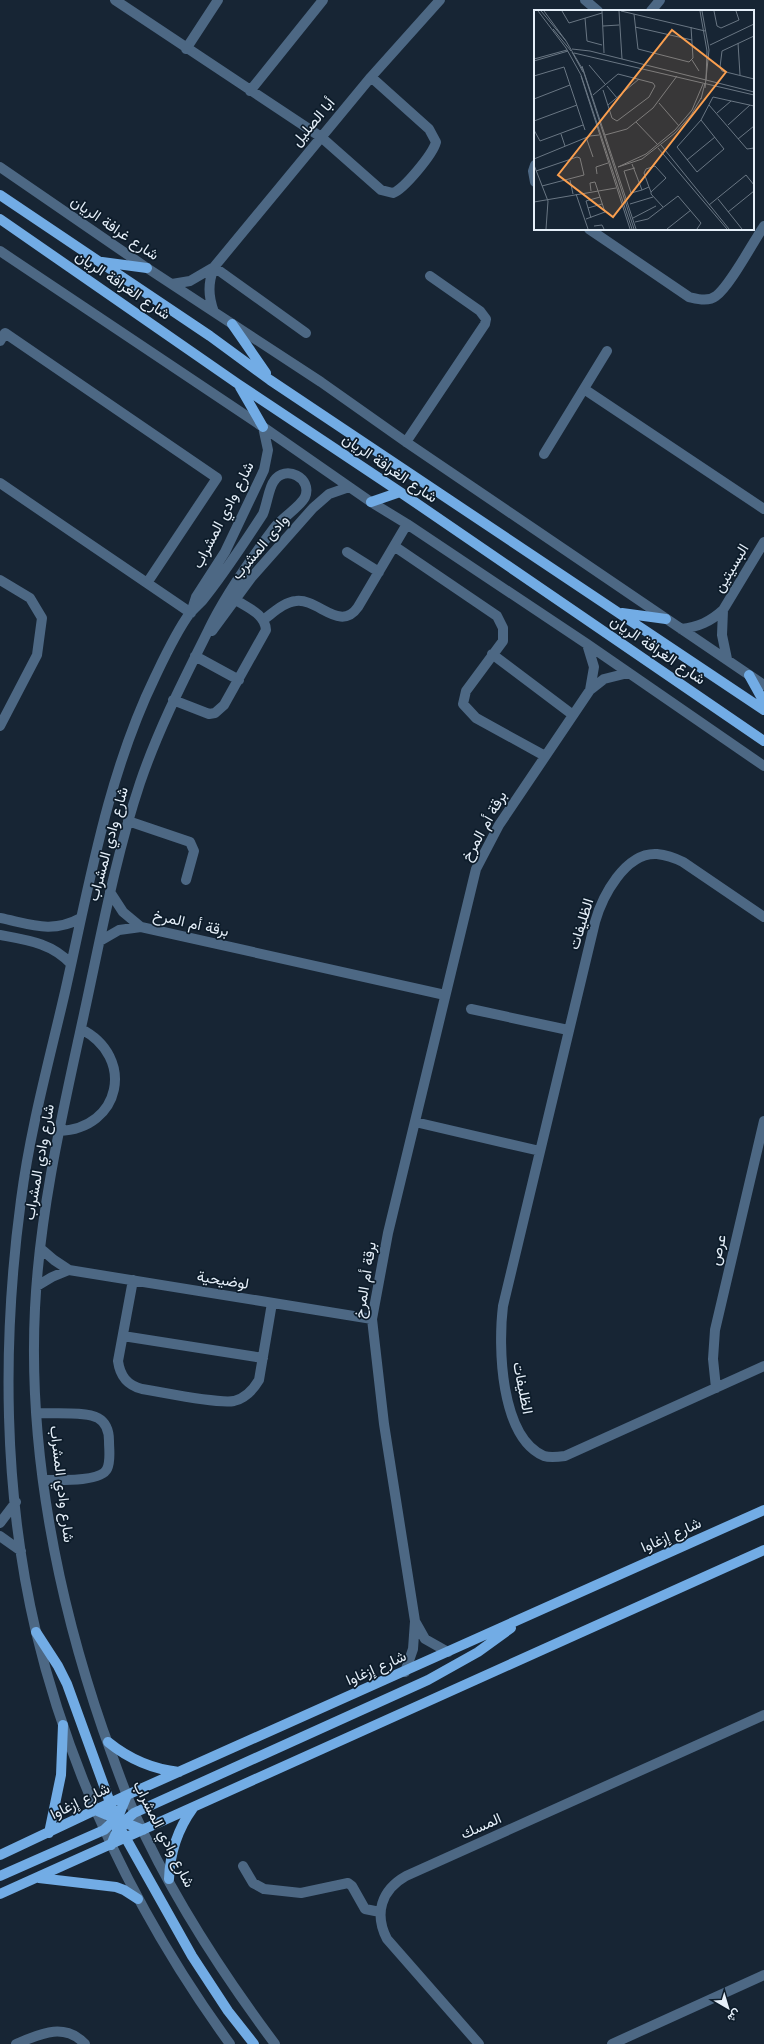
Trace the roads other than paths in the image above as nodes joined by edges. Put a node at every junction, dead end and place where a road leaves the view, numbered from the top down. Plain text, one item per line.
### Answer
1 (115, 0) edge
2 (218, 0) edge
3 (323, 0) edge
4 (440, 0) edge
5 (585, 0) edge
6 (660, 0) edge
7 (597, 10) edge
8 (652, 10) edge
9 (186, 49) junction
10 (371, 77) junction
11 (250, 91) junction
12 (321, 136) junction
13 (0, 167) edge
14 (0, 194) edge
15 (0, 219) edge
16 (764, 226) edge
17 (590, 230) edge
18 (0, 251) edge
19 (99, 261) junction
20 (214, 266) junction
21 (147, 268) junction
22 (430, 276) dead end
23 (172, 284) junction
24 (214, 312) junction
25 (232, 324) junction
26 (306, 333) dead end
27 (2, 335) edge
28 (607, 351) dead end
29 (270, 380) junction
30 (238, 384) junction
31 (584, 389) junction
32 (263, 427) junction
33 (406, 442) junction
34 (544, 454) dead end
35 (0, 482) edge
36 (349, 487) junction
37 (400, 492) junction
38 (371, 502) junction
39 (764, 509) edge
40 (407, 524) junction
41 (764, 542) edge
42 (394, 546) junction
43 (347, 552) dead end
44 (379, 572) junction
45 (0, 580) edge
46 (147, 583) junction
47 (236, 600) junction
48 (722, 610) junction
49 (619, 612) junction
50 (191, 613) junction
51 (666, 619) junction
52 (264, 620) junction
53 (681, 628) junction
54 (203, 640) junction
55 (587, 644) junction
56 (492, 654) junction
57 (195, 656) junction
58 (727, 659) junction
59 (628, 673) junction
60 (749, 675) junction
61 (239, 680) junction
62 (764, 685) edge
63 (590, 690) junction
64 (173, 700) junction
65 (764, 702) edge
66 (764, 710) edge
67 (573, 715) junction
68 (0, 726) edge
69 (764, 741) edge
70 (545, 756) junction
71 (764, 766) edge
72 (128, 821) junction
73 (186, 880) dead end
74 (110, 892) junction
75 (764, 917) edge
76 (0, 918) edge
77 (81, 918) junction
78 (141, 927) junction
79 (0, 934) edge
80 (100, 941) junction
81 (71, 964) junction
82 (445, 995) junction
83 (471, 1009) dead end
84 (80, 1029) junction
85 (568, 1030) junction
86 (764, 1121) edge
87 (415, 1122) junction
88 (59, 1131) junction
89 (540, 1151) junction
90 (40, 1248) junction
91 (69, 1270) junction
92 (133, 1280) junction
93 (37, 1286) junction
94 (272, 1303) junction
95 (372, 1319) junction
96 (123, 1336) junction
97 (263, 1358) junction
98 (764, 1366) edge
99 (716, 1388) junction
100 (38, 1413) junction
101 (44, 1480) junction
102 (16, 1502) junction
103 (764, 1510) edge
104 (0, 1523) edge
105 (0, 1536) edge
106 (764, 1550) edge
107 (21, 1551) junction
108 (524, 1618) junction
109 (415, 1621) junction
110 (36, 1632) junction
111 (448, 1652) junction
112 (405, 1672) junction
113 (764, 1715) edge
114 (63, 1725) junction
115 (108, 1742) junction
116 (181, 1772) junction
117 (127, 1795) junction
118 (110, 1803) junction
119 (194, 1807) junction
120 (95, 1810) junction
121 (134, 1813) junction
122 (119, 1822) junction
123 (104, 1830) junction
124 (142, 1830) junction
125 (49, 1833) junction
126 (126, 1838) junction
127 (111, 1845) junction
128 (0, 1855) edge
129 (243, 1866) dead end
130 (0, 1876) edge
131 (37, 1878) junction
132 (169, 1879) junction
133 (0, 1894) edge
134 (138, 1899) junction
135 (380, 1912) junction
136 (764, 1975) edge
137 (16, 2044) edge
138 (85, 2044) edge
139 (230, 2044) edge
140 (254, 2044) edge
141 (275, 2044) edge
142 (479, 2044) edge
143 (612, 2044) edge

1 - 9 street
2 - 9 street
3 - 11 street
4 - 10 street, أبا الصليل
5 - 7 street
6 - 8 street
9 - 11 street
10 - 12 street, أبا الصليل
10 - 12 street
11 - 12 street
12 - 20 street, أبا الصليل
13 - 21 street, شارع غرافة الريان
14 - 19 main road, شارع الغرافة الريان
15 - 30 main road, شارع الغرافة الريان
16 - 17 street
18 - 32 street
19 - 21 main road
19 - 29 main road, شارع الغرافة الريان
20 - 23 street, أبا الصليل
20 - 24 street, أبا الصليل
20 - 26 street
21 - 23 street, شارع غرافة الريان
22 - 33 street
23 - 24 street, شارع غرافة الريان
24 - 25 street, شارع الغرافة الريان
25 - 29 main road
25 - 33 street, شارع الغرافة الريان
27 - 46 street
28 - 31 street
29 - 49 main road, شارع الغرافة الريان
30 - 32 main road
30 - 37 main road, شارع الغرافة الريان
31 - 34 street
31 - 39 street
32 - 36 street
32 - 50 street, شارع وادي المشراب
33 - 51 street, شارع الغرافة الريان
35 - 46 street
36 - 38 street
36 - 47 street, وادى المشرب
37 - 38 main road
37 - 69 main road, شارع الغرافة الريان
38 - 40 street
40 - 42 street
40 - 55 street
41 - 48 street, البسيتين
42 - 44 street
42 - 56 street
43 - 44 street
44 - 52 street
45 - 68 street
46 - 50 street
47 - 52 street
47 - 54 street, وادى المشرب
48 - 53 street, البسيتين
48 - 58 street, البسيتين
49 - 51 main road
49 - 66 main road, شارع الغرافة الريان
50 - 54 street, شارع وادي المشراب
50 - 77 street, شارع وادي المشراب
51 - 53 street, شارع الغرافة الريان
52 - 61 street
53 - 58 street, شارع الغرافة الريان
54 - 57 street, شارع وادي المشراب
55 - 59 street
55 - 63 street, برقة أم المرخ
56 - 67 street
56 - 70 street
57 - 61 street
57 - 64 street, شارع وادي المشراب
58 - 60 street, شارع الغرافة الريان
59 - 63 street, برقة أم المرخ
59 - 71 street
60 - 62 street, شارع الغرافة الريان
60 - 65 main road
61 - 64 street
63 - 67 street, برقة أم المرخ
64 - 72 street, شارع وادي المشراب
67 - 70 street, برقة أم المرخ
70 - 82 street, برقة أم المرخ
72 - 73 street
72 - 74 street, شارع وادي المشراب
74 - 78 street, برقة أم المرخ
74 - 80 street, شارع وادي المشراب
75 - 85 street, الظليفات
76 - 77 street
77 - 81 street, شارع وادي المشراب
78 - 80 street, برقة أم المرخ
78 - 82 street, برقة أم المرخ
79 - 81 street
80 - 84 street, شارع وادي المشراب
81 - 102 street, شارع وادي المشراب
82 - 87 street, برقة أم المرخ
83 - 85 street
84 - 88 street, شارع وادي المشراب
84 - 88 street
85 - 89 street, الظليفات
86 - 99 street, عرص
87 - 89 street
87 - 95 street, برقة أم المرخ
88 - 90 street, شارع وادي المشراب
89 - 99 street, الظليفات
90 - 91 street, لوضيحية
90 - 93 street, شارع وادي المشراب
91 - 92 street, لوضيحية
91 - 93 street
92 - 94 street, لوضيحية
92 - 96 street
93 - 100 street, شارع وادي المشراب
94 - 95 street, لوضيحية
94 - 97 street
95 - 109 street, برقة أم المرخ
96 - 97 street
96 - 97 street
98 - 99 street, الظليفات
100 - 101 street, شارع وادي المشراب
100 - 101 street
101 - 115 street, شارع وادي المشراب
102 - 104 street
102 - 107 street, شارع وادي المشراب
103 - 108 main road, شارع إزغاوا
105 - 107 street
106 - 119 main road
107 - 110 street, شارع وادي المشراب
108 - 111 main road, شارع إزغاوا
108 - 121 main road
109 - 111 street, برقة أم المرخ
109 - 112 street, برقة أم المرخ
110 - 114 street, شارع وادي المشراب
110 - 118 main road
111 - 112 main road, شارع إزغاوا
112 - 116 main road, شارع إزغاوا
113 - 135 street, المسك
114 - 120 street, شارع وادي المشراب
114 - 125 main road
115 - 116 main road
115 - 117 street, شارع وادي المشراب
116 - 117 main road, شارع إزغاوا
117 - 118 main road, شارع إزغاوا
117 - 121 street, شارع وادي المشراب
117 - 122 main road
118 - 120 main road, شارع إزغاوا
118 - 122 main road
119 - 124 main road
119 - 132 main road
120 - 122 main road
120 - 123 street, شارع وادي المشراب
120 - 125 main road, شارع إزغاوا
121 - 122 main road
121 - 124 street, شارع وادي المشراب
122 - 123 main road
122 - 124 main road
122 - 126 main road
122 - 127 main road
123 - 127 street, شارع وادي المشراب
123 - 130 main road
124 - 126 main road
124 - 132 street, شارع وادي المشراب
125 - 128 main road, شارع إزغاوا
126 - 127 main road
126 - 140 main road
127 - 131 main road
127 - 134 street, شارع وادي المشراب
129 - 135 street
131 - 133 main road
131 - 134 main road
132 - 141 street, شارع وادي المشراب
134 - 139 street, شارع وادي المشراب
135 - 142 street, المسك
136 - 143 street
137 - 138 street

